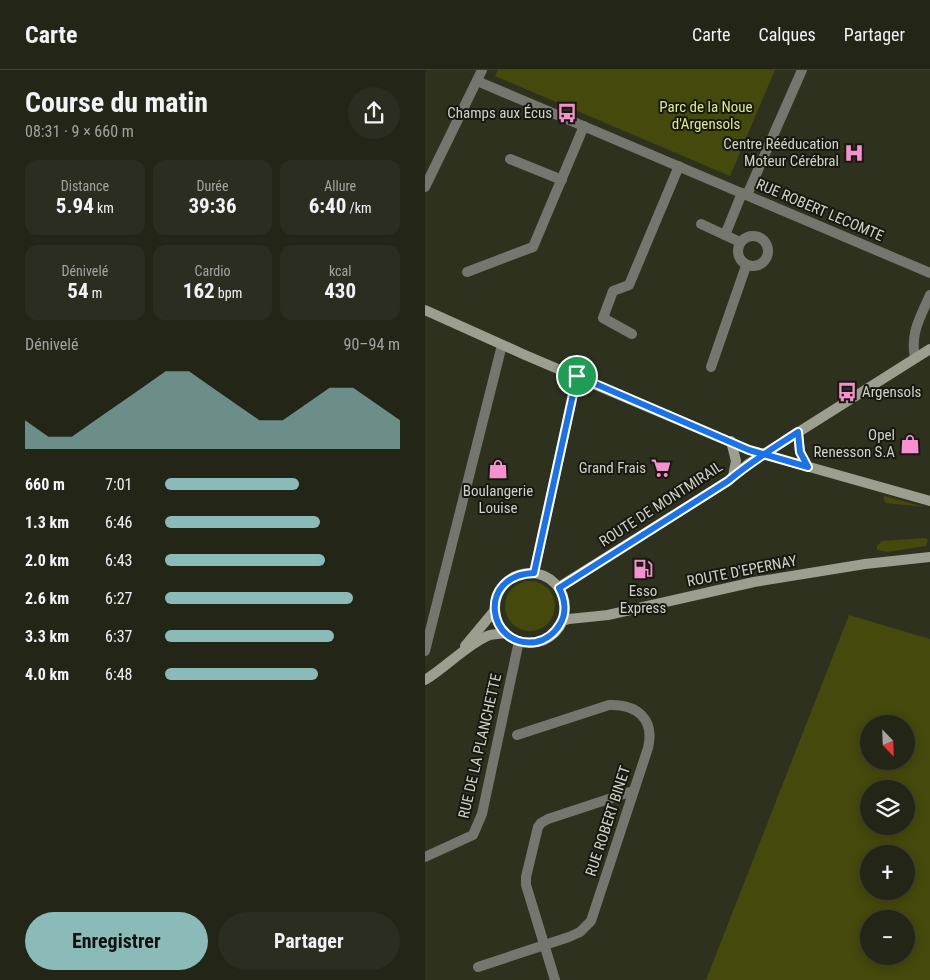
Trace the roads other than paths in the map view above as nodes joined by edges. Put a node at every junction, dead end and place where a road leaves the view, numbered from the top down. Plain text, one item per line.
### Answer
1 (482, 70) edge
2 (802, 70) edge
3 (477, 81) junction
4 (584, 126) junction
5 (511, 159) dead end
6 (679, 166) junction
7 (561, 180) junction
8 (425, 186) edge
9 (745, 194) junction
10 (701, 224) dead end
11 (725, 235) junction
12 (740, 242) junction
13 (746, 266) junction
14 (467, 272) dead end
15 (930, 273) edge
16 (930, 294) edge
17 (425, 310) edge
18 (632, 334) dead end
19 (502, 345) junction
20 (930, 349) edge
21 (915, 358) junction
22 (711, 367) dead end
23 (577, 376) junction
24 (798, 432) junction
25 (731, 441) junction
26 (764, 454) junction
27 (808, 467) junction
28 (733, 477) junction
29 (930, 501) edge
30 (930, 557) edge
31 (534, 573) junction
32 (559, 588) junction
33 (495, 610) junction
34 (562, 621) junction
35 (505, 633) junction
36 (519, 641) junction
37 (425, 651) edge
38 (455, 658) junction
39 (425, 680) edge
40 (517, 735) dead end
41 (633, 791) junction
42 (425, 857) edge
43 (544, 945) junction
44 (478, 967) dead end
45 (555, 980) edge

1 - 3 street
2 - 9 street
3 - 4 street, RUE ROBERT LECOMTE
3 - 8 street
4 - 6 street, RUE ROBERT LECOMTE
4 - 7 street
5 - 7 street
6 - 9 street, RUE ROBERT LECOMTE
6 - 18 street
7 - 14 street
9 - 11 street
9 - 15 street, RUE ROBERT LECOMTE
10 - 11 street
11 - 12 street
12 - 13 street
12 - 13 street
13 - 22 street
16 - 21 street
17 - 19 main road
19 - 23 main road
19 - 37 street
20 - 21 main road, ROUTE DE MONTMIRAIL
21 - 24 main road, ROUTE DE MONTMIRAIL
23 - 25 main road
23 - 31 street
24 - 26 main road, ROUTE DE MONTMIRAIL
24 - 27 main road
25 - 26 main road
25 - 28 main road
26 - 27 main road
26 - 28 main road, ROUTE DE MONTMIRAIL
27 - 29 main road
28 - 32 main road, ROUTE DE MONTMIRAIL
30 - 34 main road, ROUTE D'EPERNAY
31 - 32 main road
31 - 33 main road
32 - 34 main road
33 - 35 main road
33 - 38 main road
34 - 36 main road
35 - 36 main road
35 - 38 main road
36 - 42 street, RUE DE LA PLANCHETTE
38 - 39 main road
40 - 41 street, RUE ROBERT BINET
41 - 43 street, RUE ROBERT BINET
41 - 43 street
43 - 44 street, RUE ROBERT BINET
43 - 45 street

